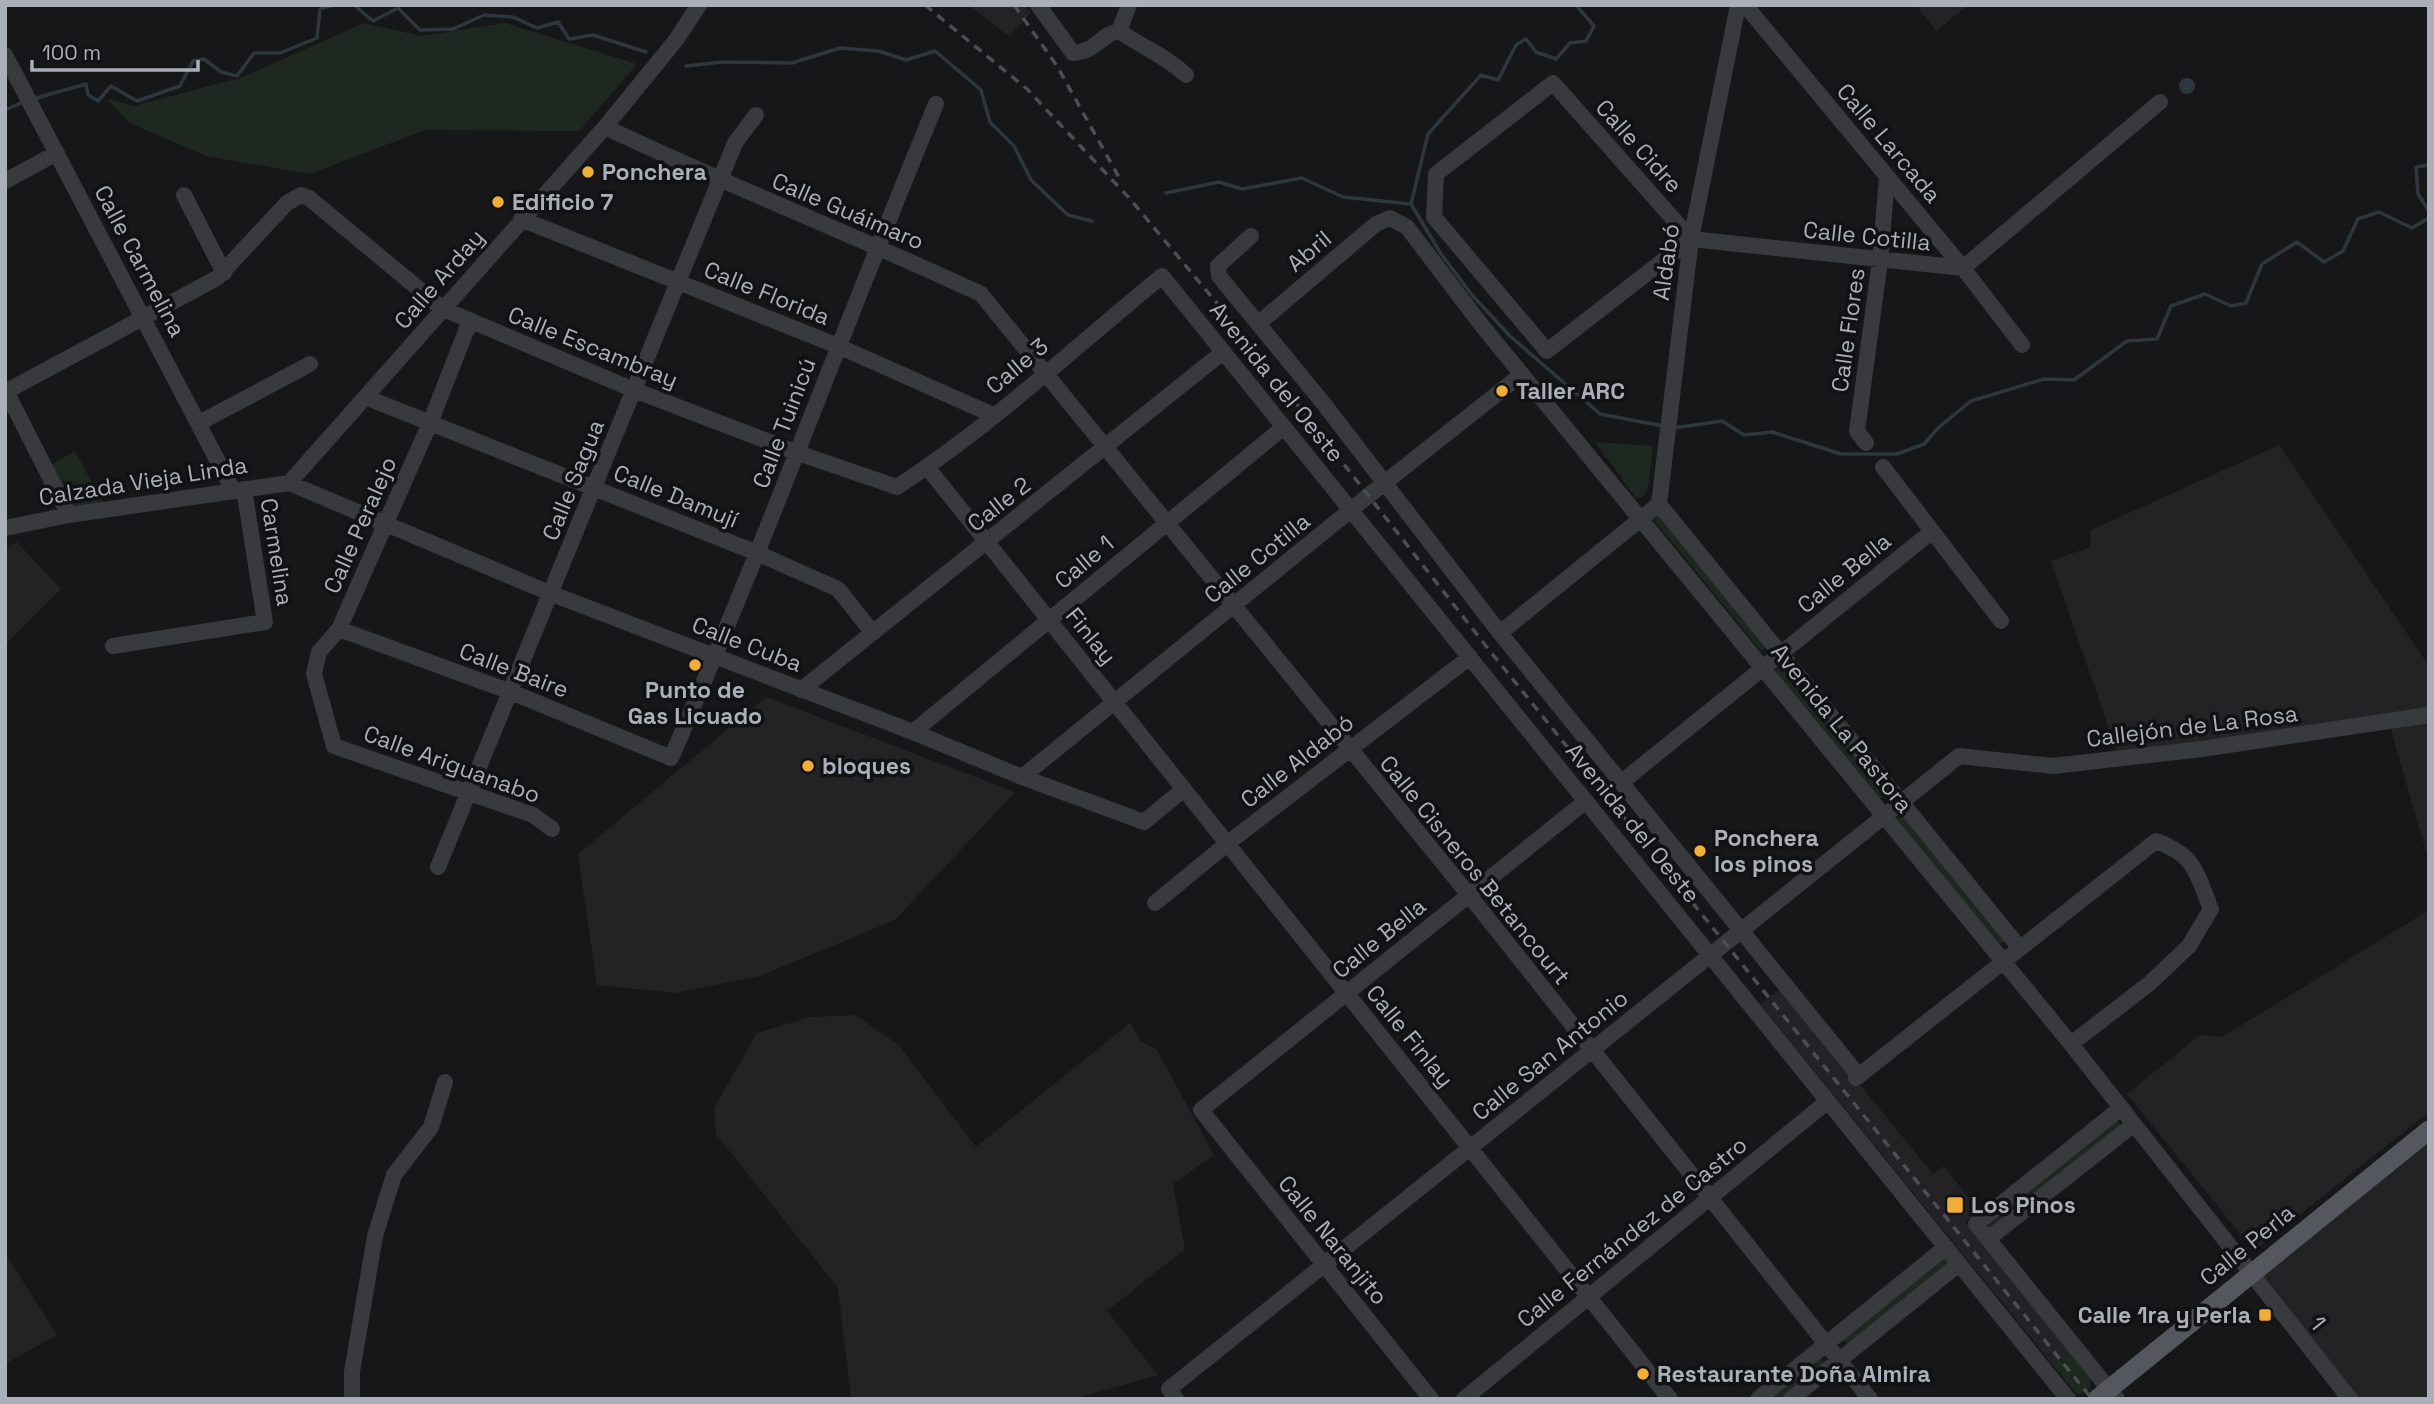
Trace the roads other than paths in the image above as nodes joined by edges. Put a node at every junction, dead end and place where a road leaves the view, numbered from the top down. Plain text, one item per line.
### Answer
1 (699, 5) edge
2 (1038, 5) edge
3 (1129, 5) edge
4 (1738, 5) edge
5 (1745, 5) edge
6 (1119, 31) junction
7 (5, 54) edge
8 (1186, 75) dead end
9 (2160, 103) dead end
10 (936, 104) dead end
11 (756, 115) dead end
12 (605, 127) junction
13 (57, 153) junction
14 (1887, 178) junction
15 (5, 181) edge
16 (719, 181) junction
17 (184, 195) dead end
18 (1390, 218) joint
19 (521, 219) junction
20 (1251, 236) dead end
21 (1691, 239) junction
22 (877, 246) junction
23 (1880, 261) junction
24 (1963, 268) junction
25 (224, 273) junction
26 (1162, 276) joint
27 (678, 280) junction
28 (443, 309) junction
29 (145, 318) junction
30 (470, 321) junction
31 (1259, 323) junction
32 (2022, 345) dead end
33 (838, 346) junction
34 (1223, 352) junction
35 (310, 364) dead end
36 (1045, 372) junction
37 (1522, 374) junction
38 (634, 390) junction
39 (6, 391) edge
40 (365, 397) junction
41 (993, 415) junction
42 (199, 423) junction
43 (430, 423) junction
44 (1284, 427) junction
45 (1866, 443) dead end
46 (1106, 448) junction
47 (798, 453) junction
48 (927, 467) junction
49 (1883, 467) dead end
50 (289, 483) junction
51 (1383, 483) junction
52 (897, 486) joint
53 (594, 487) junction
54 (238, 489) junction
55 (1659, 504) junction
56 (1351, 510) junction
57 (69, 515) junction
58 (1641, 518) junction
59 (386, 522) junction
60 (1166, 523) junction
61 (5, 528) edge
62 (1930, 533) junction
63 (987, 542) junction
64 (757, 553) junction
65 (552, 594) junction
66 (1234, 606) junction
67 (1049, 620) junction
68 (2001, 621) dead end
69 (339, 629) junction
70 (873, 633) junction
71 (1500, 634) junction
72 (113, 646) dead end
73 (1781, 654) junction
74 (716, 656) junction
75 (1470, 657) junction
76 (1764, 668) junction
77 (801, 690) junction
78 (511, 692) junction
79 (1115, 702) junction
80 (2429, 715) edge
81 (913, 732) junction
82 (334, 746) joint
83 (1348, 750) junction
84 (1959, 756) joint
85 (671, 758) joint
86 (1022, 777) junction
87 (1623, 781) junction
88 (1184, 789) junction
89 (470, 791) junction
90 (1586, 802) junction
91 (1901, 803) junction
92 (1885, 816) junction
93 (552, 829) dead end
94 (1228, 843) junction
95 (438, 867) dead end
96 (1469, 895) junction
97 (1155, 904) dead end
98 (1743, 929) junction
99 (2019, 947) junction
100 (1710, 955) junction
101 (2003, 960) junction
102 (1347, 993) junction
103 (2071, 1044) junction
104 (1591, 1051) junction
105 (445, 1082) dead end
106 (1828, 1101) junction
107 (2121, 1108) junction
108 (1201, 1110) joint
109 (2133, 1125) junction
110 (2429, 1130) edge
111 (1470, 1148) junction
112 (1710, 1197) junction
113 (1988, 1239) junction
114 (1946, 1247) junction
115 (1959, 1264) junction
116 (1324, 1265) junction
117 (2250, 1275) junction
118 (1589, 1297) junction
119 (1827, 1343) junction
120 (1839, 1360) junction
121 (1173, 1394) edge
122 (2108, 1396) edge
123 (352, 1399) edge
124 (1431, 1399) edge
125 (1464, 1399) edge
126 (1670, 1399) edge
127 (1758, 1399) edge
128 (1791, 1399) edge
129 (1870, 1399) edge
130 (2068, 1399) edge
131 (2350, 1399) edge

1 - 12 street, Calle Arday
2 - 6 street
3 - 6 street
4 - 21 street, Aldabó
5 - 14 street, Calle Larcada
6 - 8 street
7 - 13 street, Calle Carmelina
9 - 24 street
10 - 22 street, Calle Tuinicú
11 - 16 street, Calle Sagua
12 - 16 street, Calle Guáimaro
12 - 19 street, Calle Arday
13 - 15 street
13 - 29 street, Calle Carmelina
14 - 23 street, Calle Flores
14 - 24 street, Calle Larcada
16 - 22 street, Calle Guáimaro
16 - 27 street, Calle Sagua
17 - 25 street
18 - 31 street, Abril
18 - 37 street, Avenida La Pastora
19 - 27 street, Calle Florida
19 - 28 street, Calle Arday
20 - 31 street, Avenida del Oeste
21 - 21 street, Calle Cidre
21 - 23 street, Calle Cotilla
21 - 55 street, Aldabó
22 - 33 street, Calle Tuinicú
22 - 36 street, Calle Guáimaro
23 - 24 street, Calle Cotilla
23 - 45 street, Calle Flores
24 - 32 street, Calle Larcada
25 - 28 street, Calle Escambray
25 - 29 street
26 - 34 street, Avenida del Oeste
26 - 36 street, Calle 3
27 - 33 street, Calle Florida
27 - 38 street, Calle Sagua
28 - 30 street, Calle Escambray
28 - 40 street, Calle Arday
29 - 39 street
29 - 42 street, Calle Carmelina
30 - 38 street, Calle Escambray
30 - 43 street, Calle Peralejo
31 - 51 street, Avenida del Oeste
33 - 41 street, Calle Florida
33 - 47 street, Calle Tuinicú
34 - 44 street, Avenida del Oeste
34 - 46 street, Calle 2
35 - 42 street
36 - 41 street, Calle 3
36 - 46 street, Calle Cisneros Betancourt
37 - 51 street, Calle Cotilla
37 - 58 street, Avenida La Pastora
38 - 47 street, Calle Escambray
38 - 53 street, Calle Sagua
39 - 57 street
40 - 43 street, Calle Damují
40 - 50 street, Calle Arday
41 - 48 street, Calle 3
42 - 54 street, Calle Carmelina
43 - 53 street, Calle Damují
43 - 59 street, Calle Peralejo
44 - 56 street, Avenida del Oeste
44 - 60 street, Calle 1
46 - 60 street, Calle Cisneros Betancourt
46 - 63 street, Calle 2
47 - 52 street, Calle Escambray
47 - 64 street, Calle Tuinicú
48 - 52 street, Calle 3
48 - 63 street, Finlay
49 - 62 street
50 - 54 street, Calzada Vieja Linda
50 - 59 street, Calle Cuba
51 - 56 street, Calle Cotilla
51 - 71 street, Avenida del Oeste
53 - 64 street, Calle Damují
53 - 65 street, Calle Sagua
54 - 57 street, Calzada Vieja Linda
54 - 72 street, Carmelina
55 - 58 street
55 - 73 street, Avenida La Pastora
56 - 66 street, Calle Cotilla
56 - 75 street, Avenida del Oeste
57 - 61 street, Calzada Vieja Linda
58 - 71 street
58 - 76 street, Avenida La Pastora
59 - 65 street, Calle Cuba
59 - 69 street, Calle Peralejo
60 - 66 street, Calle Cisneros Betancourt
60 - 67 street, Calle 1
62 - 68 street
62 - 73 street, Calle Bella
63 - 67 street, Finlay
63 - 70 street, Calle 2
64 - 70 street, Calle Damují
64 - 74 street, Calle Tuinicú
65 - 74 street, Calle Cuba
65 - 78 street, Calle Sagua
66 - 79 street, Calle Cotilla
66 - 83 street, Calle Cisneros Betancourt
67 - 79 street, Finlay
67 - 81 street, Calle 1
69 - 78 street, Calle Baire
69 - 82 street, Calle Peralejo
70 - 77 street, Calle 2
71 - 87 street, Avenida del Oeste
73 - 76 street, Calle Bella
73 - 91 street, Avenida La Pastora
74 - 77 street, Calle Cuba
74 - 85 street, Calle Tuinicú
75 - 83 street, Calle Aldabó
75 - 90 street, Avenida del Oeste
76 - 87 street, Calle Bella
76 - 92 street, Avenida La Pastora
77 - 81 street, Calle Cuba
78 - 85 street, Calle Baire
78 - 89 street, Calle Sagua
79 - 86 street, Calle Cotilla
79 - 88 street, Calle Finlay
80 - 84 street, Callejón de La Rosa
81 - 86 street, Calle Cuba
82 - 89 street, Calle Ariguanabo
83 - 94 street, Calle Aldabó
83 - 96 street, Calle Cisneros Betancourt
84 - 91 street, Calle San Antonio
86 - 88 street, Calle Cuba
87 - 98 street, Avenida del Oeste
88 - 94 street, Calle Finlay
89 - 93 street, Calle Ariguanabo
89 - 95 street, Calle Sagua
90 - 96 street, Calle Bella
90 - 100 street, Avenida del Oeste
91 - 92 street, Calle San Antonio
91 - 99 street, Avenida La Pastora
92 - 98 street, Calle San Antonio
92 - 101 street, Avenida La Pastora
94 - 97 street, Calle Aldabó
94 - 102 street, Calle Finlay
96 - 102 street, Calle Bella
96 - 104 street, Calle Cisneros Betancourt
98 - 100 street, Calle San Antonio
98 - 101 street, Avenida del Oeste
99 - 101 street
99 - 103 street
100 - 104 street, Calle San Antonio
100 - 106 street, Avenida del Oeste
101 - 103 street, Avenida La Pastora
102 - 108 street, Calle Bella
102 - 111 street, Calle Finlay
103 - 107 street, Avenida La Pastora
104 - 111 street, Calle San Antonio
104 - 112 street, Calle Cisneros Betancourt
105 - 123 street
106 - 112 street, Calle Fernández de Castro
106 - 114 street, Avenida del Oeste
107 - 109 street, Avenida La Pastora
107 - 113 street
108 - 116 street, Calle Naranjito
109 - 113 street
109 - 117 street, Avenida La Pastora
110 - 117 main road, Calle Perla
111 - 116 street, Calle San Antonio
111 - 118 street, Calle Finlay
112 - 118 street, Calle Fernández de Castro
112 - 119 street, Calle Cisneros Betancourt
113 - 122 street
114 - 115 street, Avenida del Oeste
114 - 119 street
115 - 120 street
115 - 130 street, Avenida del Oeste
116 - 121 street, Calle San Antonio
116 - 124 street, Calle Naranjito
117 - 122 main road, Calle Perla
117 - 131 street, 1
118 - 125 street, Calle Fernández de Castro
118 - 126 street, Calle Finlay
119 - 120 street, Calle Cisneros Betancourt
119 - 127 street
120 - 128 street
120 - 129 street, Calle Cisneros Betancourt

